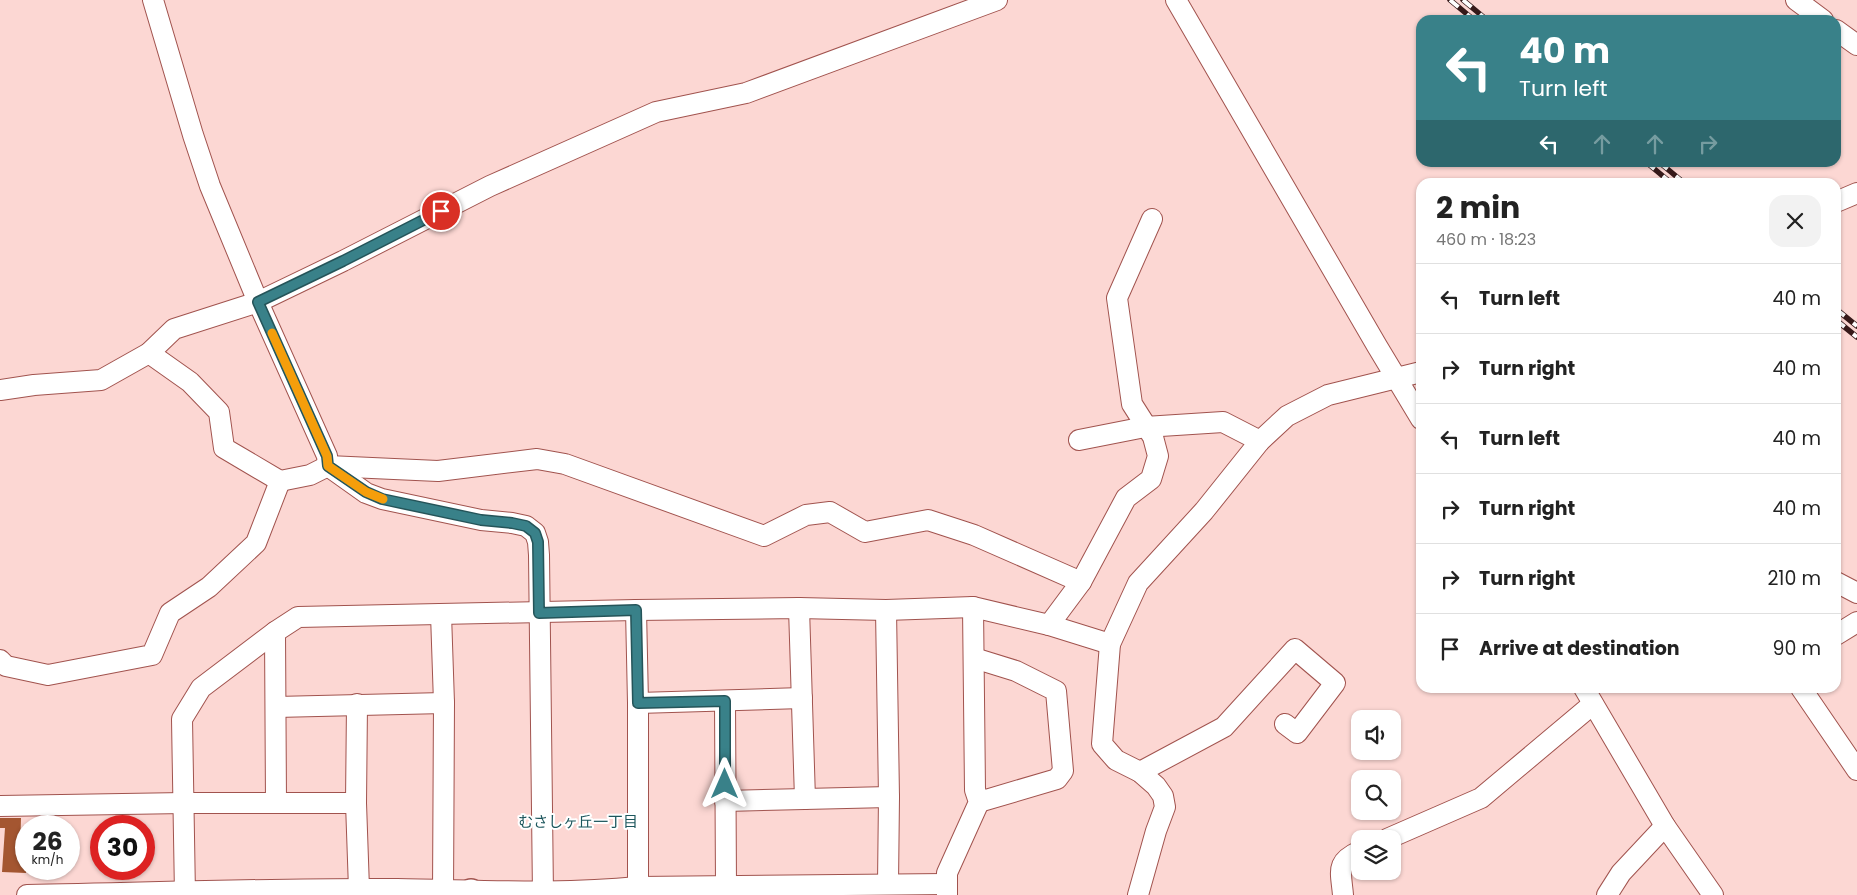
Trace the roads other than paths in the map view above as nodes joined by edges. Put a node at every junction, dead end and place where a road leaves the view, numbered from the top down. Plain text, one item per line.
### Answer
1 (153, 0) edge
2 (997, 0) edge
3 (1176, 0) edge
4 (1796, 0) edge
5 (1816, 15) edge
6 (1841, 34) edge
7 (1857, 45) edge
8 (1857, 193) edge
9 (1841, 200) edge
10 (1152, 219) dead end
11 (258, 302) junction
12 (149, 353) junction
13 (1416, 373) edge
14 (1396, 377) junction
15 (0, 390) edge
16 (1416, 411) edge
17 (1145, 427) junction
18 (1079, 440) dead end
19 (1260, 441) junction
20 (328, 466) junction
21 (280, 481) junction
22 (1081, 582) junction
23 (1841, 585) edge
24 (1857, 593) edge
25 (973, 607) junction
26 (799, 608) junction
27 (636, 610) junction
28 (886, 610) junction
29 (539, 613) junction
30 (441, 614) junction
31 (1857, 622) edge
32 (1049, 625) junction
33 (275, 632) junction
34 (1841, 632) edge
35 (1110, 644) junction
36 (974, 658) junction
37 (0, 660) edge
38 (1804, 693) edge
39 (1588, 696) edge
40 (802, 698) junction
41 (725, 701) junction
42 (444, 703) junction
43 (638, 703) junction
44 (357, 704) junction
45 (276, 707) junction
46 (1285, 724) dead end
47 (1857, 770) edge
48 (1140, 772) junction
49 (889, 798) junction
50 (805, 799) junction
51 (725, 801) junction
52 (979, 802) junction
53 (184, 803) junction
54 (276, 803) junction
55 (356, 803) junction
56 (0, 806) edge
57 (1665, 826) junction
58 (1401, 833) edge
59 (1351, 854) edge
60 (888, 884) junction
61 (726, 885) junction
62 (359, 889) junction
63 (947, 889) edge
64 (638, 891) edge
65 (443, 892) edge
66 (471, 893) edge
67 (185, 894) edge
68 (543, 894) edge
69 (606, 894) edge
70 (27, 895) edge
71 (1138, 895) edge
72 (1344, 895) edge
73 (1607, 895) edge
74 (1714, 895) edge

1 - 11 street
2 - 11 street
3 - 14 street
4 - 5 street
6 - 7 street
8 - 9 street
10 - 17 street
11 - 12 street
11 - 20 street
12 - 15 street
12 - 21 street
13 - 14 street
14 - 16 street
14 - 19 street
17 - 18 street
17 - 19 street
17 - 22 street
19 - 35 street
20 - 21 street
20 - 22 street
20 - 29 street
21 - 37 street
22 - 32 street
23 - 24 street
25 - 28 street
25 - 32 street
25 - 36 street
26 - 27 street
26 - 28 street
26 - 40 street
27 - 29 street
27 - 43 street
28 - 49 street
29 - 30 street
29 - 68 street
30 - 33 street
30 - 42 street
31 - 34 street
32 - 35 street
33 - 45 street
33 - 53 street
35 - 48 street
36 - 52 street
36 - 52 street
38 - 47 street
39 - 57 street
39 - 58 street
40 - 41 street
40 - 50 street
41 - 43 street
41 - 51 street
42 - 44 street
42 - 65 street
43 - 64 street
44 - 45 street
44 - 55 street
45 - 54 street
46 - 48 street
48 - 71 street
49 - 50 street
49 - 60 street
50 - 51 street
51 - 61 street
52 - 63 street
53 - 54 street
53 - 56 street
53 - 67 street
54 - 55 street
55 - 62 street
57 - 73 street
57 - 74 street
59 - 72 street
60 - 61 street
60 - 63 street
61 - 64 street
62 - 65 street
62 - 67 street
64 - 69 street
65 - 66 street
66 - 68 street
67 - 70 street
68 - 69 street

